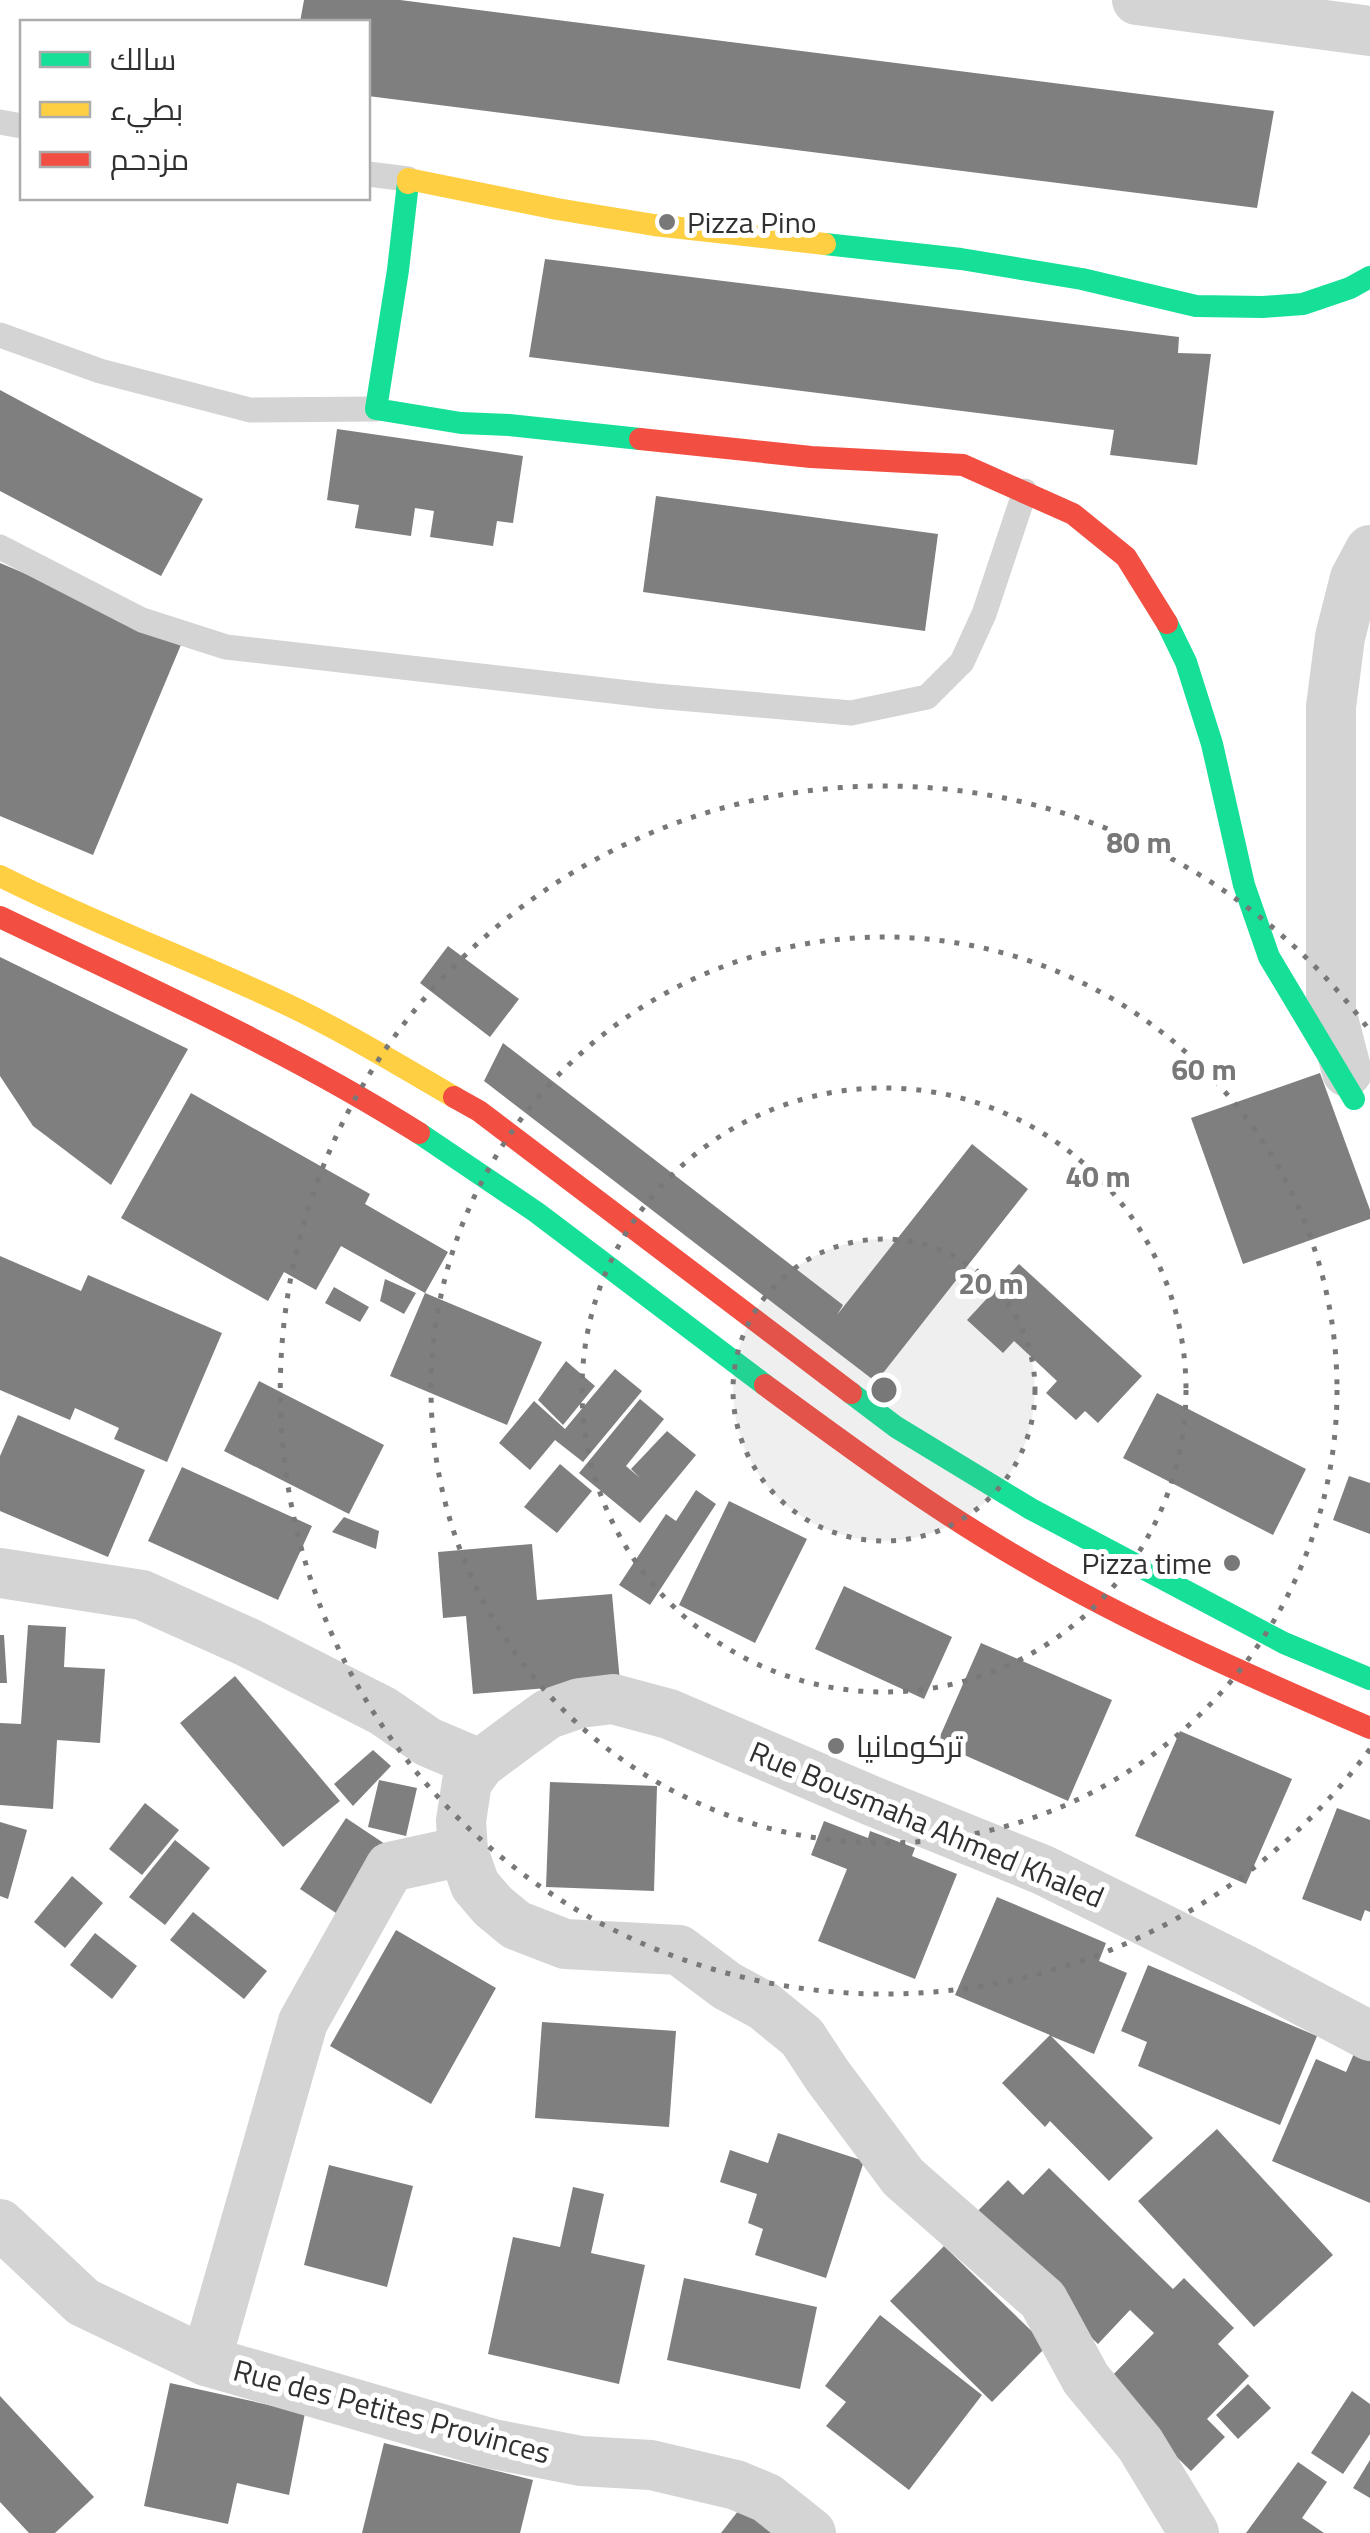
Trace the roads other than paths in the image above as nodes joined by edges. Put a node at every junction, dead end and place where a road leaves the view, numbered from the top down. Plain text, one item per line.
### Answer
1 (1137, 0) edge
2 (1370, 31) edge
3 (370, 174) edge
4 (408, 179) junction
5 (1370, 277) edge
6 (0, 334) edge
7 (376, 408) junction
8 (1024, 491) junction
9 (0, 547) edge
10 (1370, 550) edge
11 (0, 876) edge
12 (0, 917) edge
13 (1362, 1109) edge
14 (0, 1573) edge
15 (1370, 1678) edge
16 (1370, 1728) edge
17 (480, 1764) junction
18 (462, 1850) junction
19 (1370, 2036) edge
20 (0, 2224) edge
21 (206, 2361) junction
22 (811, 2533) edge
23 (1194, 2533) edge

1 - 2 street
3 - 4 lane
4 - 5 main road
4 - 7 main road
6 - 7 lane
7 - 8 main road
8 - 9 lane
8 - 13 main road
10 - 13 street
11 - 15 main road
12 - 16 main road
14 - 17 street
17 - 18 street
17 - 19 street, Rue Bousmaha Ahmed Khaled
18 - 21 street
18 - 23 street
20 - 21 street, Rue des Petites Provinces
21 - 22 street, Rue des Petites Provinces

